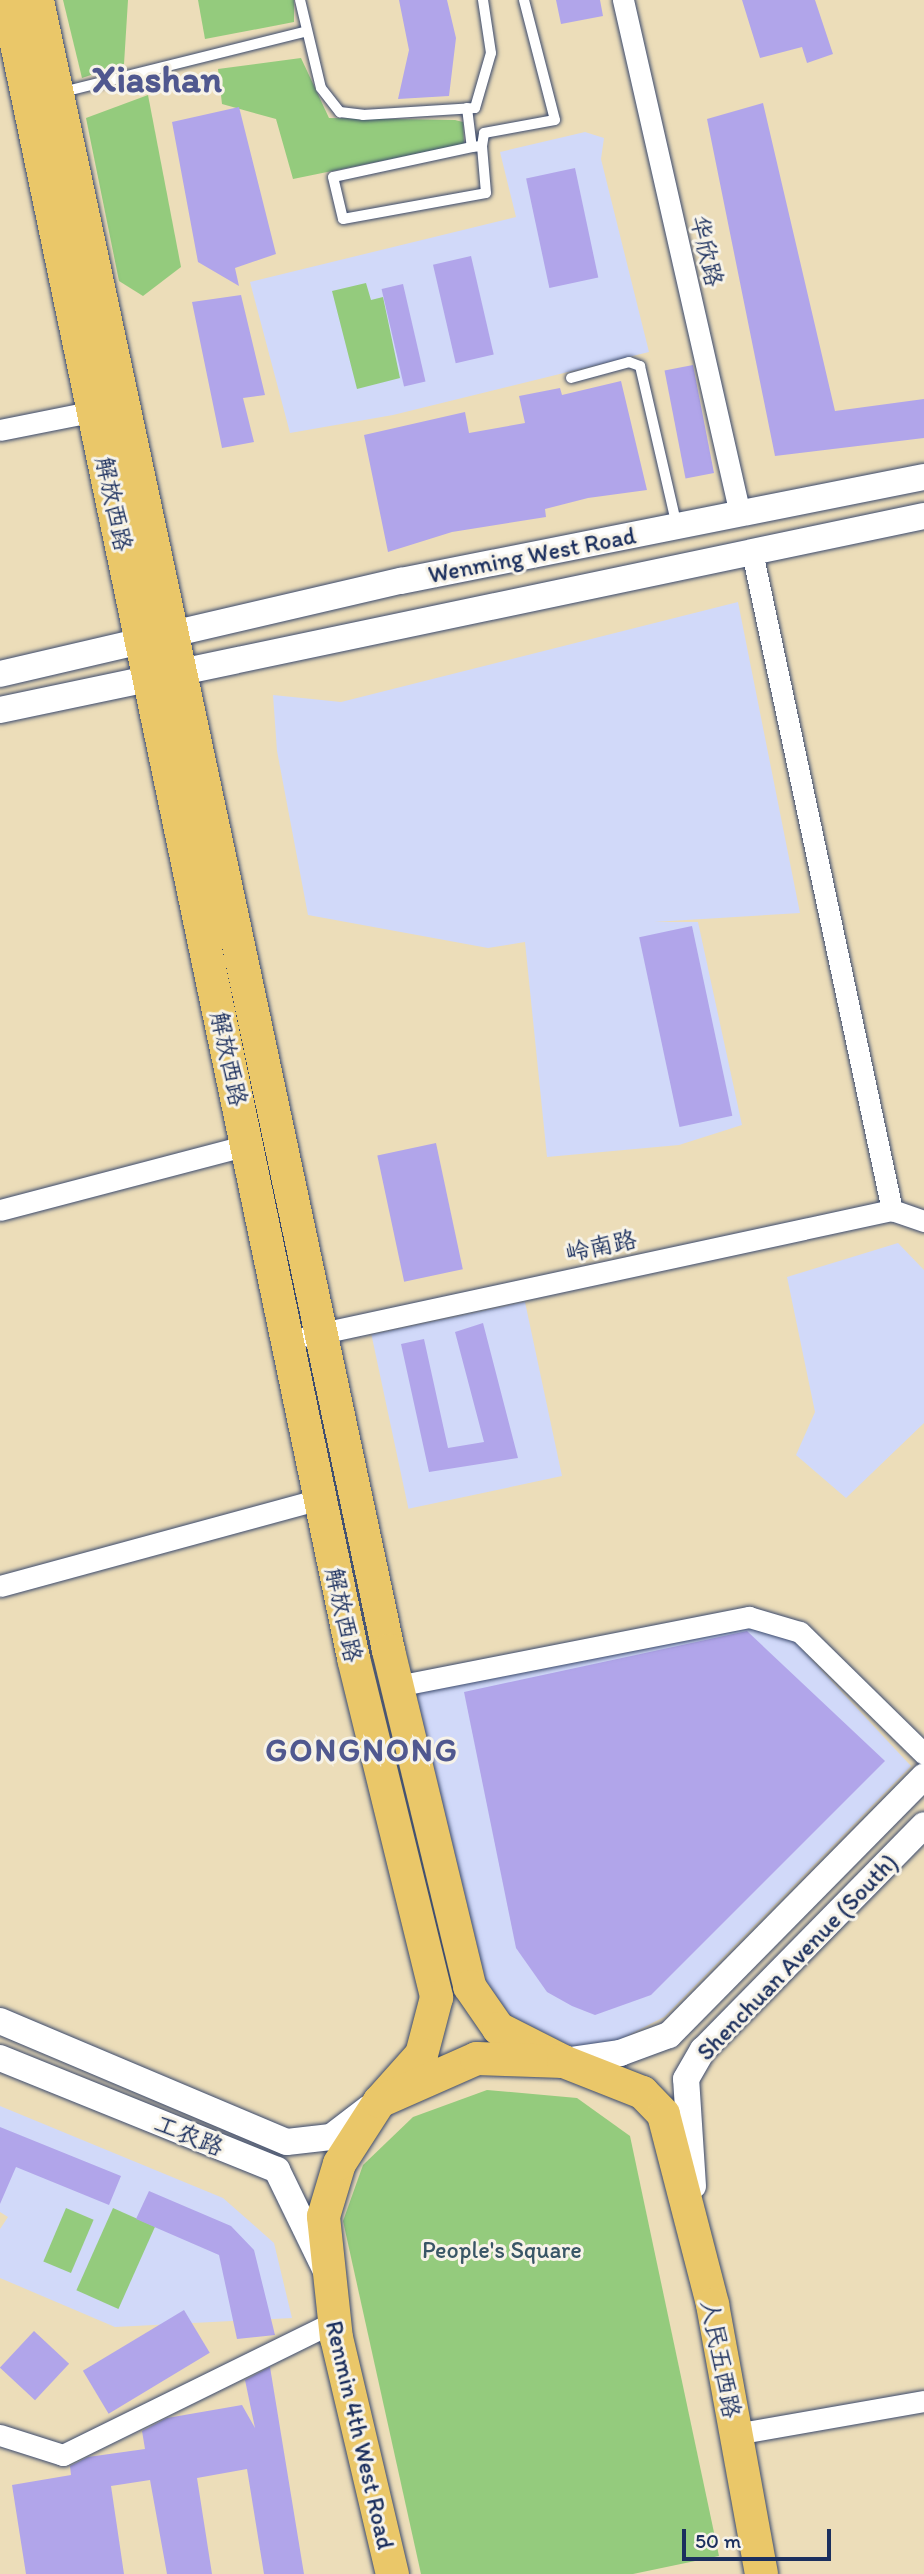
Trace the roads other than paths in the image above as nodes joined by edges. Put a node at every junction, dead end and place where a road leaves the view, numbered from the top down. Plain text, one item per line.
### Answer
1 (7, 0) edge
2 (37, 0) edge
3 (300, 0) edge
4 (484, 0) edge
5 (524, 0) edge
6 (623, 0) edge
7 (303, 32) junction
8 (57, 93) junction
9 (467, 108) junction
10 (477, 147) junction
11 (571, 379) dead end
12 (85, 413) dead end
13 (0, 430) edge
14 (924, 478) edge
15 (740, 514) junction
16 (924, 516) edge
17 (677, 526) junction
18 (752, 552) junction
19 (157, 638) junction
20 (0, 674) edge
21 (165, 675) junction
22 (0, 710) edge
23 (247, 1146) junction
24 (0, 1210) edge
25 (892, 1210) junction
26 (924, 1221) edge
27 (320, 1332) junction
28 (287, 1341) junction
29 (320, 1499) junction
30 (0, 1586) edge
31 (397, 1686) junction
32 (924, 1754) edge
33 (924, 1776) edge
34 (924, 1825) edge
35 (0, 2021) edge
36 (0, 2057) edge
37 (563, 2060) junction
38 (379, 2101) junction
39 (697, 2222) joint
40 (329, 2296) junction
41 (712, 2304) junction
42 (924, 2401) edge
43 (735, 2434) junction
44 (0, 2435) edge
45 (392, 2574) edge
46 (761, 2574) edge

1 - 19 main road, 解放西路
2 - 8 main road, 解放西路
3 - 7 lane
4 - 9 lane
5 - 10 lane
6 - 15 street, 华欣路
7 - 8 lane
7 - 9 lane
8 - 19 main road, 解放西路
9 - 10 lane
10 - 10 lane
11 - 17 lane
12 - 13 street
14 - 15 street, Wenming West Road
15 - 17 street, Wenming West Road
16 - 18 street, Wenming West Road
17 - 19 street, Wenming West Road
18 - 21 street, Wenming West Road
18 - 25 street
19 - 20 street, Wenming West Road
19 - 21 main road, 解放西路
21 - 22 street, Wenming West Road
21 - 23 main road, 解放西路
21 - 27 main road, 解放西路
23 - 24 street
23 - 28 main road, 解放西路
25 - 26 street
25 - 27 street, 岭南路
27 - 28 street, 岭南路
27 - 31 main road, 解放西路
28 - 29 main road, 解放西路
29 - 30 street
29 - 38 main road, 解放西路
31 - 32 street
31 - 37 main road, 解放西路
33 - 37 street, Shenchuan Avenue (South)
34 - 39 street, Shenchuan Avenue (South)
35 - 38 street, 工农路
36 - 40 street, 工农路
37 - 38 main road
37 - 41 main road, 人民五西路
38 - 40 main road, 解放西路
39 - 41 street
40 - 44 street
40 - 45 main road, Renmin 4th West Road
41 - 43 main road, 人民五西路
42 - 43 street
43 - 46 main road, 人民五西路

